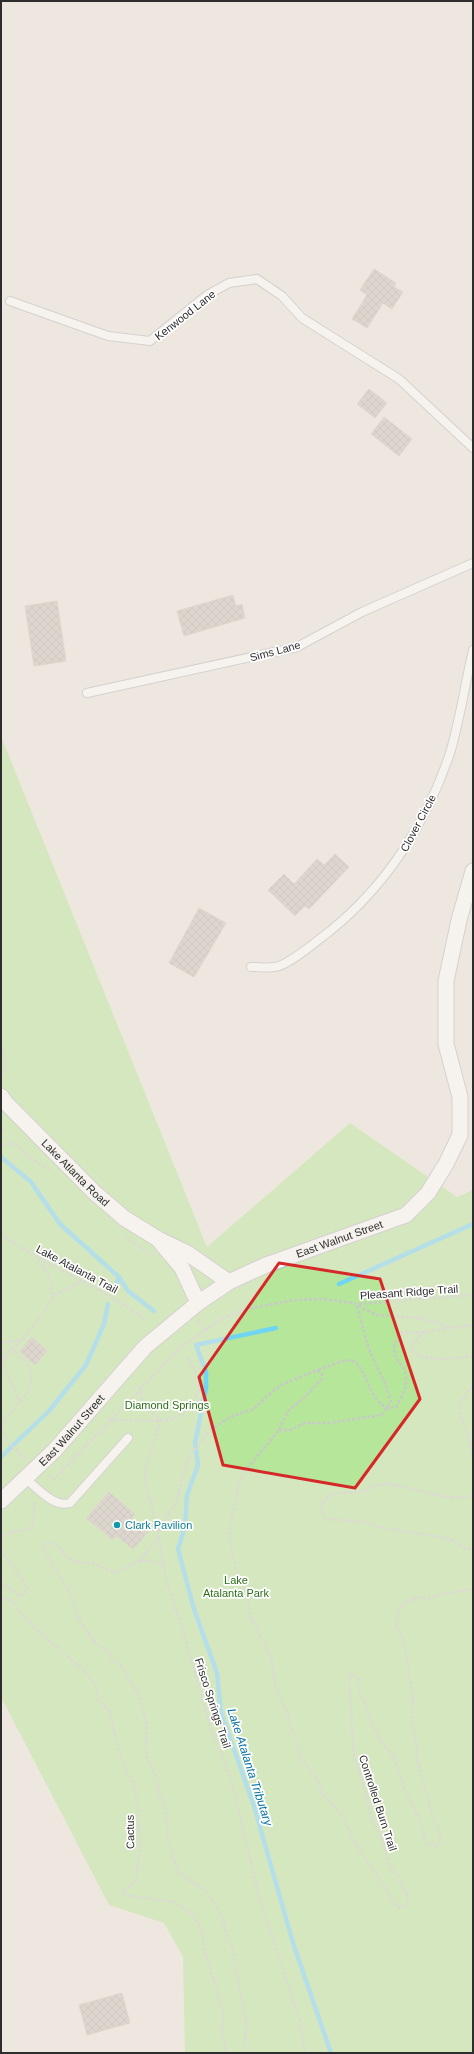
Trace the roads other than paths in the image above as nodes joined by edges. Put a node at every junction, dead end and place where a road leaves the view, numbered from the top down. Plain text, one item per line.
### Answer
1 (10, 301) dead end
2 (473, 448) edge
3 (473, 563) edge
4 (473, 650) edge
5 (87, 693) dead end
6 (473, 871) edge
7 (251, 967) dead end
8 (1, 1096) edge
9 (158, 1239) junction
10 (229, 1282) junction
11 (198, 1302) junction
12 (128, 1438) dead end
13 (25, 1478) junction
14 (1, 1501) edge

1 - 2 lane, Kenwood Lane
3 - 5 lane, Sims Lane
4 - 7 lane, Clover Circle
6 - 10 street, East Walnut Street
8 - 9 street, Lake Atlanta Road
9 - 10 street, Lake Atlanta Road
9 - 11 street, Lake Atlanta Road
10 - 11 street, East Walnut Street
11 - 13 street, East Walnut Street
12 - 13 lane
13 - 14 street, East Walnut Street

